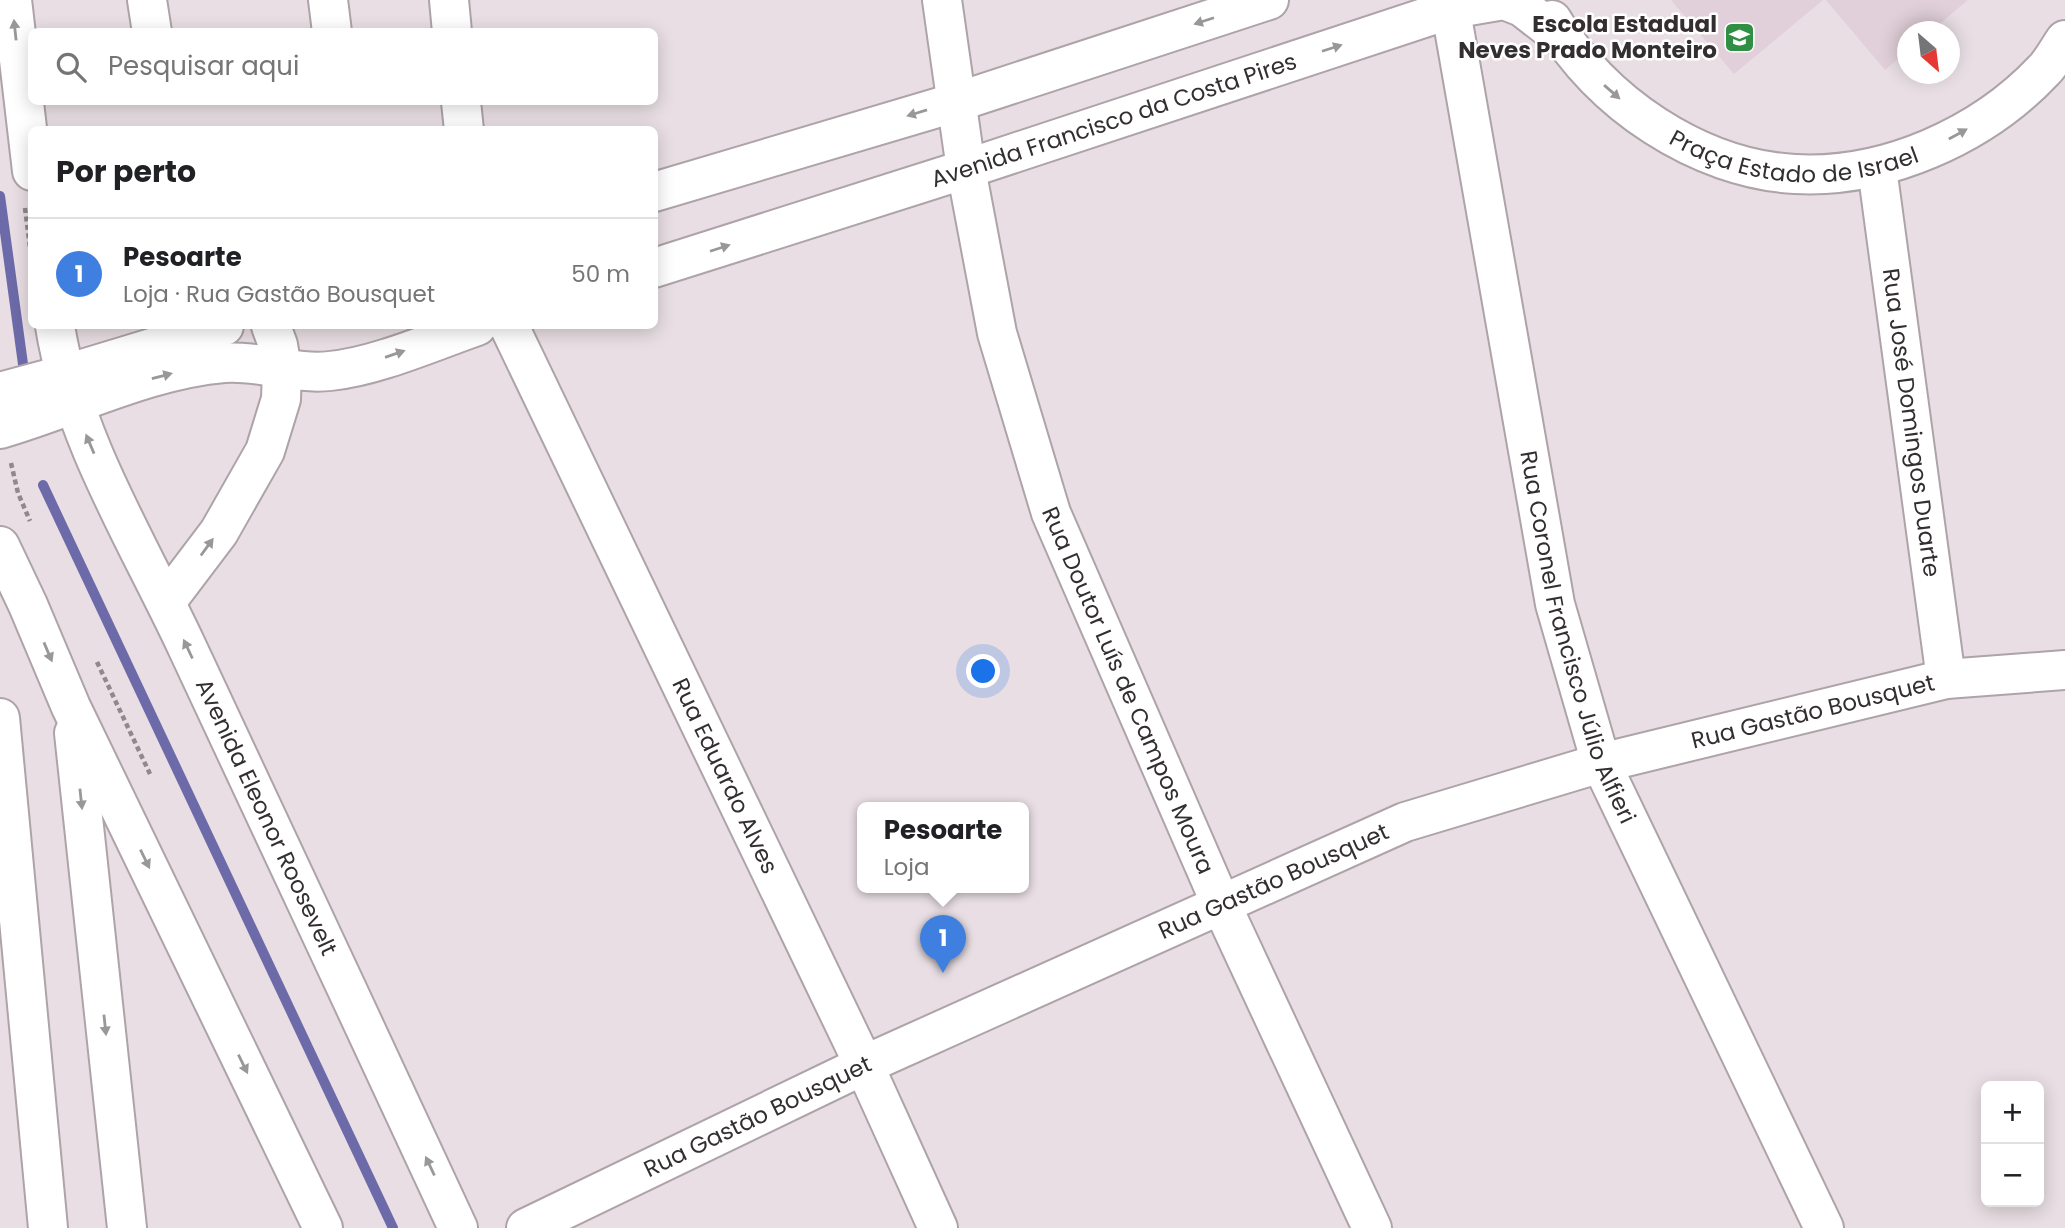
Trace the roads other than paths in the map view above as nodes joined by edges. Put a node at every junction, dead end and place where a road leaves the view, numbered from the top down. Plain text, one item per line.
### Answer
1 (12, 0) edge
2 (147, 0) edge
3 (328, 0) edge
4 (449, 0) edge
5 (942, 0) edge
6 (1269, 0) edge
7 (1541, 0) edge
8 (1450, 4) edge
9 (151, 28) edge
10 (332, 28) edge
11 (452, 28) edge
12 (2065, 40) edge
13 (1566, 41) junction
14 (957, 102) junction
15 (461, 105) edge
16 (464, 126) edge
17 (28, 137) edge
18 (1877, 168) junction
19 (966, 169) junction
20 (658, 191) edge
21 (658, 267) edge
22 (56, 329) edge
23 (217, 329) edge
24 (272, 329) edge
25 (468, 329) edge
26 (510, 329) edge
27 (282, 369) junction
28 (70, 390) junction
29 (0, 392) edge
30 (0, 429) edge
31 (0, 546) edge
32 (166, 602) junction
33 (14, 611) edge
34 (2065, 670) edge
35 (1947, 679) junction
36 (71, 707) junction
37 (0, 718) edge
38 (1601, 763) junction
39 (1221, 904) junction
40 (864, 1065) junction
41 (48, 1228) edge
42 (127, 1228) edge
43 (323, 1228) edge
44 (458, 1228) edge
45 (526, 1228) edge
46 (938, 1228) edge
47 (1372, 1228) edge
48 (1824, 1228) edge

17 -> 1 street
2 - 9 street
3 - 10 street
4 - 11 street
5 - 14 street, Rua Doutor Luís de Campos Moura
6 -> 14 street
7 - 13 street, Praça Estado de Israel
8 - 13 street, Avenida Francisco da Costa Pires
19 -> 8 street, Avenida Francisco da Costa Pires
8 - 38 street, Rua Coronel Francisco Júlio Alfieri
18 -> 12 street, Praça Estado de Israel
13 -> 18 street, Praça Estado de Israel
14 - 19 street, Rua Doutor Luís de Campos Moura
14 -> 20 street
15 - 16 street
18 - 35 street, Rua José Domingos Duarte
21 -> 19 street, Avenida Francisco da Costa Pires
19 - 39 street, Rua Doutor Luís de Campos Moura
22 - 28 street, Avenida Eleonor Roosevelt
23 - 28 street
24 - 27 street
27 -> 25 street
26 - 40 street, Rua Eduardo Alves
28 -> 27 street
32 -> 27 street
28 - 29 street
28 - 30 street
32 -> 28 street, Avenida Eleonor Roosevelt
31 - 33 street
44 -> 32 street, Avenida Eleonor Roosevelt
33 -> 36 street
34 - 35 street, Rua Gastão Bousquet
35 - 38 street, Rua Gastão Bousquet
36 -> 42 street
36 -> 43 street
37 - 41 street
38 - 39 street, Rua Gastão Bousquet
38 - 48 street, Rua Coronel Francisco Júlio Alfieri
39 - 40 street, Rua Gastão Bousquet
39 - 47 street, Rua Doutor Luís de Campos Moura
40 - 45 street, Rua Gastão Bousquet
40 - 46 street, Rua Eduardo Alves

